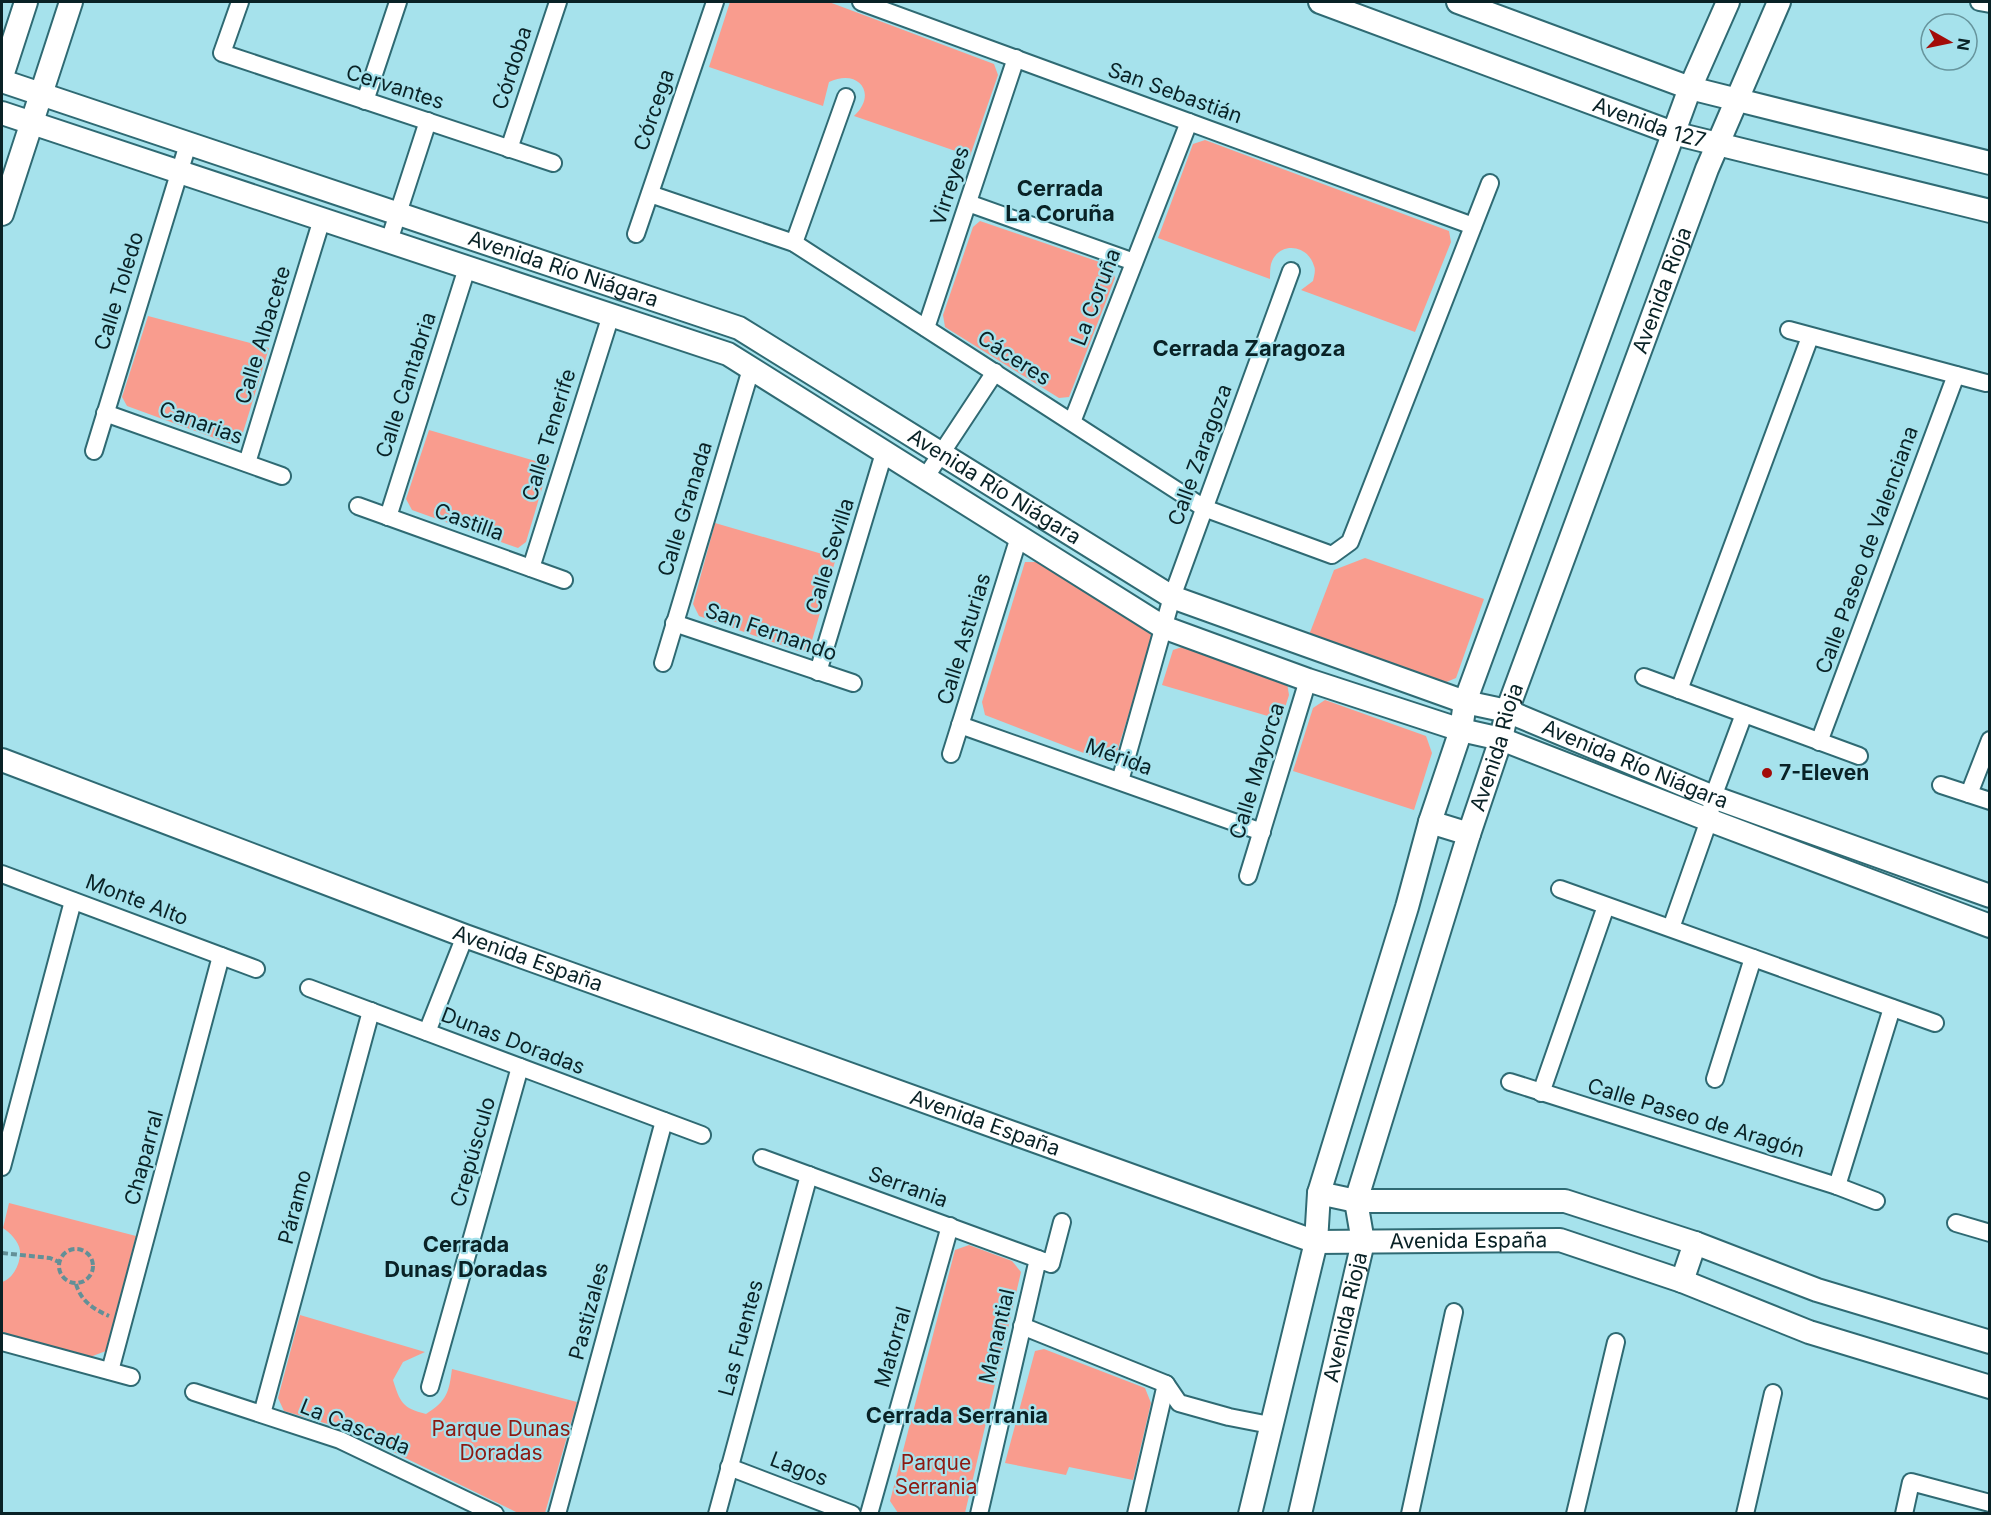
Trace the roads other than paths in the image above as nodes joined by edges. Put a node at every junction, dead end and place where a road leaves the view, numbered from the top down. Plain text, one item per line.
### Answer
1 (26, 2) edge
2 (71, 2) edge
3 (240, 2) edge
4 (398, 2) edge
5 (558, 2) edge
6 (715, 2) edge
7 (861, 2) edge
8 (1320, 2) edge
9 (1458, 2) edge
10 (1728, 2) edge
11 (1779, 2) edge
12 (1979, 2) edge
13 (1989, 4) edge
14 (1016, 58) junction
15 (2, 76) edge
16 (2, 81) edge
17 (1690, 88) junction
18 (40, 94) junction
19 (846, 97) dead end
20 (1736, 100) junction
21 (365, 101) junction
22 (2, 113) edge
23 (31, 122) junction
24 (428, 122) junction
25 (1189, 122) junction
26 (1673, 133) junction
27 (188, 144) junction
28 (1717, 144) junction
29 (509, 149) junction
30 (1989, 163) edge
31 (553, 164) dead end
32 (179, 172) junction
33 (1490, 183) dead end
34 (650, 194) junction
35 (968, 203) junction
36 (1989, 211) edge
37 (2, 214) edge
38 (398, 214) junction
39 (322, 219) junction
40 (1473, 226) junction
41 (636, 234) dead end
42 (389, 241) junction
43 (794, 243) junction
44 (1134, 262) junction
45 (467, 268) junction
46 (1291, 271) dead end
47 (611, 315) junction
48 (926, 328) junction
49 (1790, 330) dead end
50 (1810, 337) junction
51 (752, 369) junction
52 (994, 372) junction
53 (1956, 375) junction
54 (1986, 383) dead end
55 (105, 413) junction
56 (1072, 422) junction
57 (94, 451) dead end
58 (884, 453) junction
59 (941, 453) junction
60 (247, 463) junction
61 (282, 476) dead end
62 (925, 478) junction
63 (358, 506) dead end
64 (1204, 508) junction
65 (388, 517) junction
66 (1020, 537) junction
67 (531, 568) junction
68 (564, 580) dead end
69 (1172, 597) junction
70 (674, 623) junction
71 (1163, 627) junction
72 (663, 663) dead end
73 (818, 672) junction
74 (1644, 677) dead end
75 (1308, 680) junction
76 (853, 683) dead end
77 (1679, 690) junction
78 (1465, 702) junction
79 (1507, 711) junction
80 (1744, 714) junction
81 (960, 725) junction
82 (1461, 730) junction
83 (1501, 739) junction
84 (1989, 740) edge
85 (1819, 742) junction
86 (951, 754) dead end
87 (1858, 756) dead end
88 (2, 760) edge
89 (1120, 781) junction
90 (1941, 785) dead end
91 (1969, 794) junction
92 (1713, 797) junction
93 (1989, 801) edge
94 (1709, 820) junction
95 (1430, 822) junction
96 (1262, 832) junction
97 (1469, 834) junction
98 (2, 874) edge
99 (1248, 876) dead end
100 (1560, 889) dead end
101 (1989, 896) edge
102 (73, 901) junction
103 (1606, 906) junction
104 (1407, 907) junction
105 (1444, 916) junction
106 (1989, 926) edge
107 (1671, 928) junction
108 (465, 936) junction
109 (221, 956) junction
110 (1754, 958) junction
111 (256, 969) dead end
112 (309, 988) dead end
113 (1892, 1008) junction
114 (371, 1011) junction
115 (1935, 1023) dead end
116 (427, 1032) junction
117 (520, 1067) junction
118 (1714, 1079) dead end
119 (1510, 1082) dead end
120 (1541, 1093) junction
121 (664, 1121) junction
122 (702, 1135) dead end
123 (762, 1158) dead end
124 (2, 1167) edge
125 (809, 1175) junction
126 (1837, 1186) junction
127 (1318, 1193) junction
128 (1356, 1201) junction
129 (1876, 1201) dead end
130 (1062, 1222) dead end
131 (1956, 1223) dead end
132 (950, 1226) junction
133 (1988, 1229) edge
134 (1316, 1242) junction
135 (1363, 1242) junction
136 (1695, 1243) junction
137 (1038, 1259) junction
138 (1682, 1281) junction
139 (1454, 1312) dead end
140 (1022, 1326) junction
141 (2, 1342) edge
142 (1616, 1342) dead end
143 (1989, 1342) edge
144 (110, 1371) junction
145 (131, 1377) dead end
146 (1166, 1384) junction
147 (430, 1387) dead end
148 (1989, 1387) edge
149 (194, 1392) dead end
150 (1773, 1393) dead end
151 (262, 1414) junction
152 (1270, 1425) junction
153 (729, 1467) junction
154 (1989, 1503) edge
155 (495, 1514) edge
156 (557, 1514) edge
157 (717, 1514) edge
158 (852, 1514) edge
159 (869, 1514) edge
160 (979, 1514) edge
161 (1136, 1514) edge
162 (1250, 1514) edge
163 (1300, 1514) edge
164 (1410, 1514) edge
165 (1575, 1514) edge
166 (1745, 1514) edge
167 (1904, 1514) edge

1 - 15 main road
2 - 18 main road
3 - 21 street, Cervantes
4 - 21 street
5 - 29 street, Córdoba
6 - 34 street, Córcega
7 - 14 street, San Sebastián
8 - 26 main road, Avenida 127
9 - 17 main road
10 - 17 main road, Avenida Rioja
11 - 20 main road, Avenida Rioja
12 - 13 street
14 - 25 street, San Sebastián
14 - 35 street, Virreyes
16 - 18 main road, Avenida Río Niágara
17 - 20 main road
17 - 26 main road, Avenida Rioja
18 - 23 main road
18 - 27 main road, Avenida Río Niágara
19 - 43 street
20 - 28 main road, Avenida Rioja
20 - 30 main road
21 - 24 street, Cervantes
22 - 23 main road, Avenida Río Niágara
23 - 32 main road, Avenida Río Niágara
23 - 37 main road
24 - 29 street, Cervantes
24 - 38 street
25 - 40 street, San Sebastián
25 - 44 street, La Coruña
26 - 28 main road, Avenida 127
26 - 78 main road, Avenida Rioja
27 - 32 street, Calle Toledo
27 - 38 main road, Avenida Río Niágara
28 - 36 main road, Avenida 127
28 - 79 main road, Avenida Rioja
29 - 31 street, Cervantes
32 - 39 main road, Avenida Río Niágara
32 - 55 street, Calle Toledo
33 - 40 street
34 - 41 street, Córcega
34 - 43 street, Cáceres
35 - 44 street
35 - 48 street, Virreyes
38 - 42 street
38 - 59 main road, Avenida Río Niágara
39 - 42 main road, Avenida Río Niágara
39 - 60 street, Calle Albacete
40 - 64 street, Cáceres
42 - 45 main road, Avenida Río Niágara
43 - 48 street, Cáceres
44 - 56 street, La Coruña
45 - 47 main road, Avenida Río Niágara
45 - 65 street, Calle Cantabria
46 - 64 street, Calle Zaragoza
47 - 51 main road, Avenida Río Niágara
47 - 67 street, Calle Tenerife
48 - 52 street, Cáceres
49 - 50 street
50 - 53 street
50 - 77 street
51 - 58 main road, Avenida Río Niágara
51 - 70 street, Calle Granada
52 - 56 street, Cáceres
52 - 59 street
53 - 54 street
53 - 85 street, Calle Paseo de Valenciana
55 - 57 street, Calle Toledo
55 - 60 street, Canarias
56 - 64 street, Cáceres
58 - 62 main road, Avenida Río Niágara
58 - 73 street, Calle Sevilla
59 - 62 street
59 - 69 main road, Avenida Río Niágara
60 - 61 street, Canarias
62 - 66 main road, Avenida Río Niágara
63 - 65 street, Castilla
64 - 69 street, Calle Zaragoza
65 - 67 street, Castilla
66 - 71 main road, Avenida Río Niágara
66 - 81 street, Calle Asturias
67 - 68 street, Castilla
69 - 71 street, Calle Zaragoza
69 - 78 main road, Avenida Río Niágara
70 - 72 street, Calle Granada
70 - 73 street, San Fernando
71 - 75 main road, Avenida Río Niágara
71 - 89 street, Calle Zaragoza
73 - 76 street, San Fernando
74 - 77 street
75 - 82 main road, Avenida Río Niágara
75 - 96 street, Calle Mayorca
77 - 80 street
78 - 79 main road, Avenida Río Niágara
78 - 82 main road, Avenida Rioja
79 - 83 main road, Avenida Rioja
79 - 92 main road, Avenida Río Niágara
80 - 85 street
80 - 92 street
81 - 86 street, Calle Asturias
81 - 89 street, Mérida
82 - 83 main road, Avenida Río Niágara
82 - 95 main road, Avenida Rioja
83 - 94 main road, Avenida Río Niágara
83 - 97 main road, Avenida Rioja
84 - 91 street
85 - 87 street
88 - 108 main road, Avenida España
89 - 96 street, Mérida
90 - 91 street
91 - 93 street
92 - 94 street
92 - 101 main road, Avenida Río Niágara
94 - 106 main road, Avenida Río Niágara
94 - 107 street
95 - 97 main road
95 - 104 main road, Avenida Rioja
96 - 99 street, Calle Mayorca
97 - 105 main road, Avenida Rioja
98 - 102 street, Monte Alto
100 - 103 street
102 - 109 street, Monte Alto
102 - 124 street
103 - 107 street
103 - 120 street
104 - 105 main road
104 - 127 main road, Avenida Rioja
105 - 128 main road, Avenida Rioja
107 - 110 street
108 - 116 street
108 - 134 main road, Avenida España
109 - 111 street, Monte Alto
109 - 144 street, Chaparral
110 - 113 street
110 - 118 street, Calle Paseo de Aragón
112 - 114 street, Dunas Doradas
113 - 115 street
113 - 126 street
114 - 116 street, Dunas Doradas
114 - 151 street, Páramo
116 - 117 street, Dunas Doradas
117 - 121 street, Dunas Doradas
117 - 147 street, Crepúsculo
119 - 120 street, Calle Paseo de Aragón
120 - 126 street, Calle Paseo de Aragón
121 - 122 street, Dunas Doradas
121 - 156 street, Pastizales
123 - 125 street, Serrania
125 - 132 street, Serrania
125 - 153 street, Las Fuentes
126 - 129 street, Calle Paseo de Aragón
127 - 128 main road, Avenida España
127 - 134 main road, Avenida Rioja
128 - 135 main road, Avenida Rioja
128 - 136 main road, Avenida España
130 - 137 street
131 - 133 street
132 - 137 street, Serrania
132 - 159 street, Matorral
134 - 135 main road, Avenida España
134 - 152 main road, Avenida Rioja
135 - 138 main road, Avenida España
135 - 163 main road, Avenida Rioja
136 - 138 main road
136 - 143 main road, Avenida España
137 - 140 street, Manantial
138 - 148 main road, Avenida España
139 - 164 street
140 - 146 street
140 - 160 street, Manantial
141 - 144 street
142 - 165 street
144 - 145 street
146 - 152 street
146 - 161 street
149 - 151 street, La Cascada
150 - 166 street
151 - 155 street, La Cascada
152 - 162 main road, Avenida Rioja
153 - 157 street, Las Fuentes
153 - 158 street, Lagos
154 - 167 street

